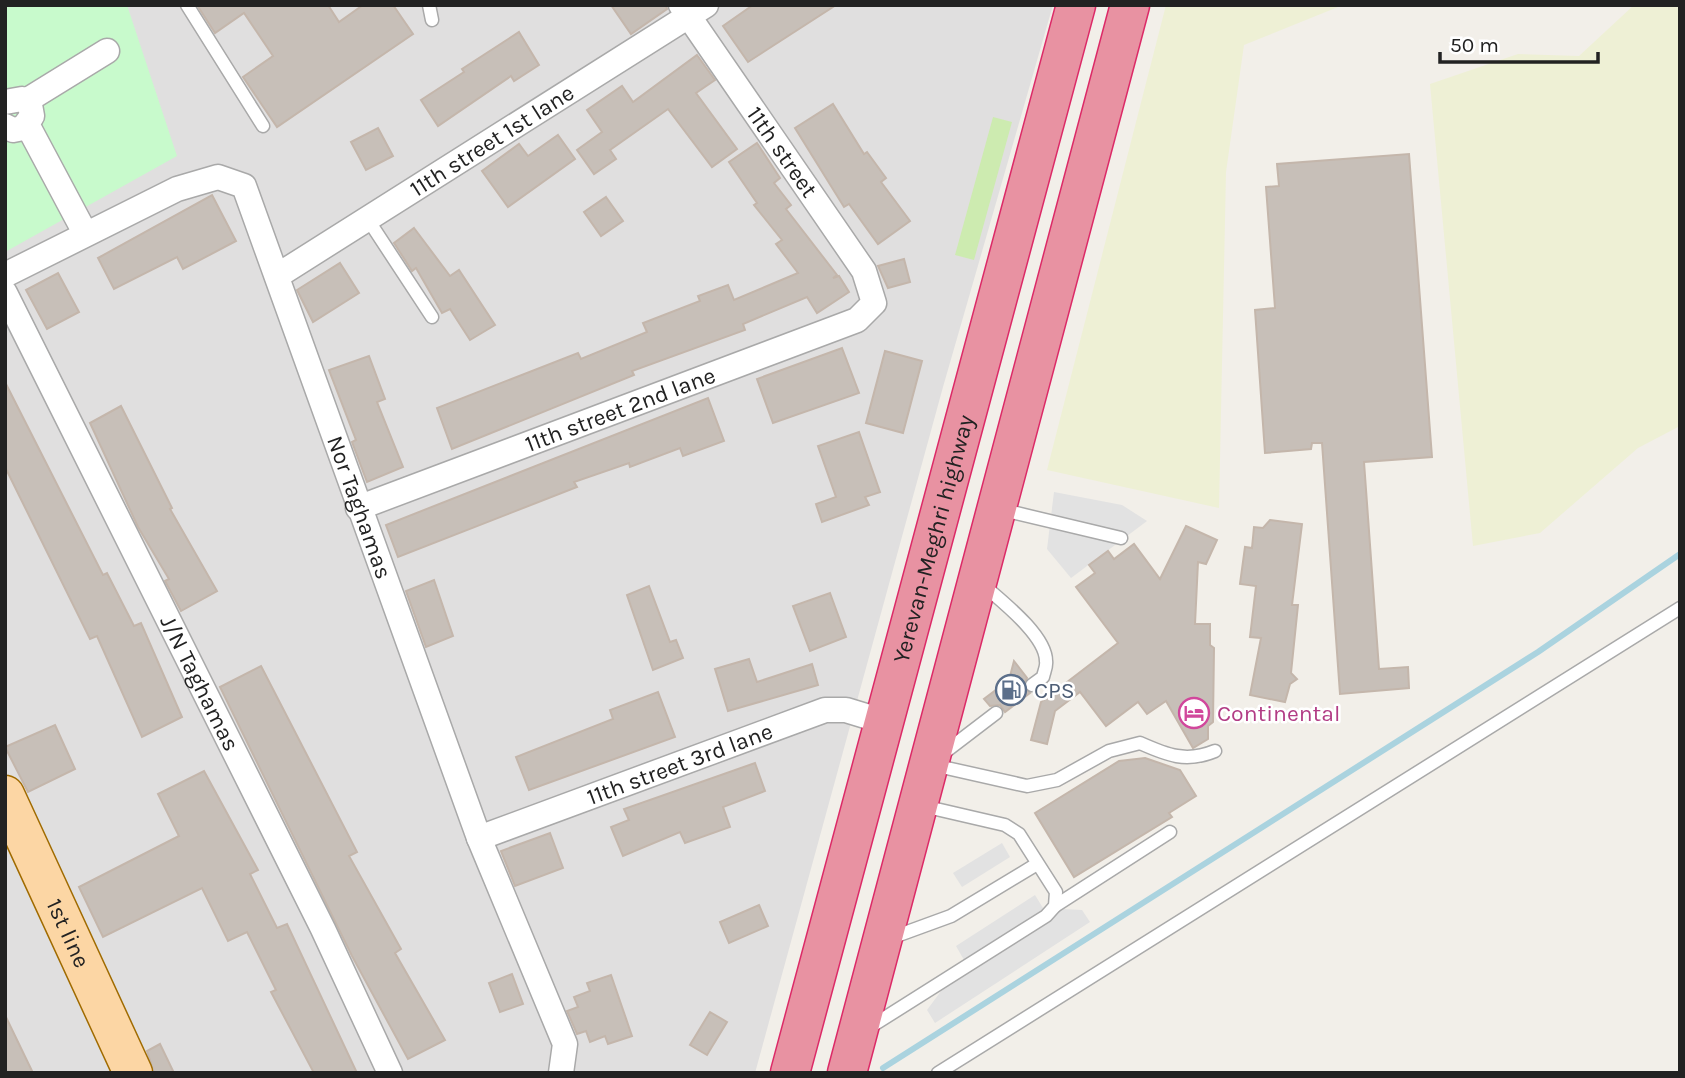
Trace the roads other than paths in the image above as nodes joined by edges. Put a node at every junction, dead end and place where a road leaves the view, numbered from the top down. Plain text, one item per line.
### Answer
1 (187, 5) edge
2 (429, 5) edge
3 (1076, 5) edge
4 (1130, 5) edge
5 (692, 9) edge
6 (432, 20) dead end
7 (107, 51) dead end
8 (13, 108) edge
9 (263, 127) dead end
10 (367, 218) junction
11 (85, 233) junction
12 (5, 275) edge
13 (277, 276) junction
14 (5, 293) edge
15 (874, 303) joint
16 (432, 317) dead end
17 (358, 508) junction
18 (997, 509) junction
19 (1121, 538) dead end
20 (978, 581) junction
21 (1680, 608) edge
22 (1032, 685) dead end
23 (996, 713) dead end
24 (883, 721) junction
25 (1215, 751) dead end
26 (930, 764) junction
27 (5, 795) edge
28 (918, 805) junction
29 (1170, 832) dead end
30 (479, 838) junction
31 (1037, 863) junction
32 (1055, 906) junction
33 (881, 941) junction
34 (851, 1055) edge
35 (133, 1073) edge
36 (390, 1073) edge
37 (561, 1073) edge
38 (790, 1073) edge
39 (938, 1073) edge

1 - 9 lane
2 - 6 lane
3 - 24 highway, Yerevan-Meghri highway
4 - 18 highway
5 - 10 street, 11th street 1st lane
5 - 15 street, 11th street
7 - 8 street
8 - 11 street
10 - 13 street, 11th street 1st lane
10 - 16 lane
11 - 12 street, Nor Taghamas
11 - 13 street, Nor Taghamas
13 - 17 street, Nor Taghamas
14 - 36 street, J/N Taghamas
15 - 17 street, 11th street 2nd lane
17 - 30 street, Nor Taghamas
18 - 19 lane
18 - 20 highway
20 - 22 lane
20 - 26 highway
21 - 39 lane
23 - 26 lane
24 - 30 street, 11th street 3rd lane
24 - 38 highway, Yerevan-Meghri highway
25 - 26 lane
26 - 28 highway
27 - 35 main road, 1st line
28 - 31 lane
28 - 33 highway
29 - 32 lane
30 - 37 street, Nor Taghamas
31 - 32 lane
31 - 33 lane
32 - 34 lane
33 - 34 highway

